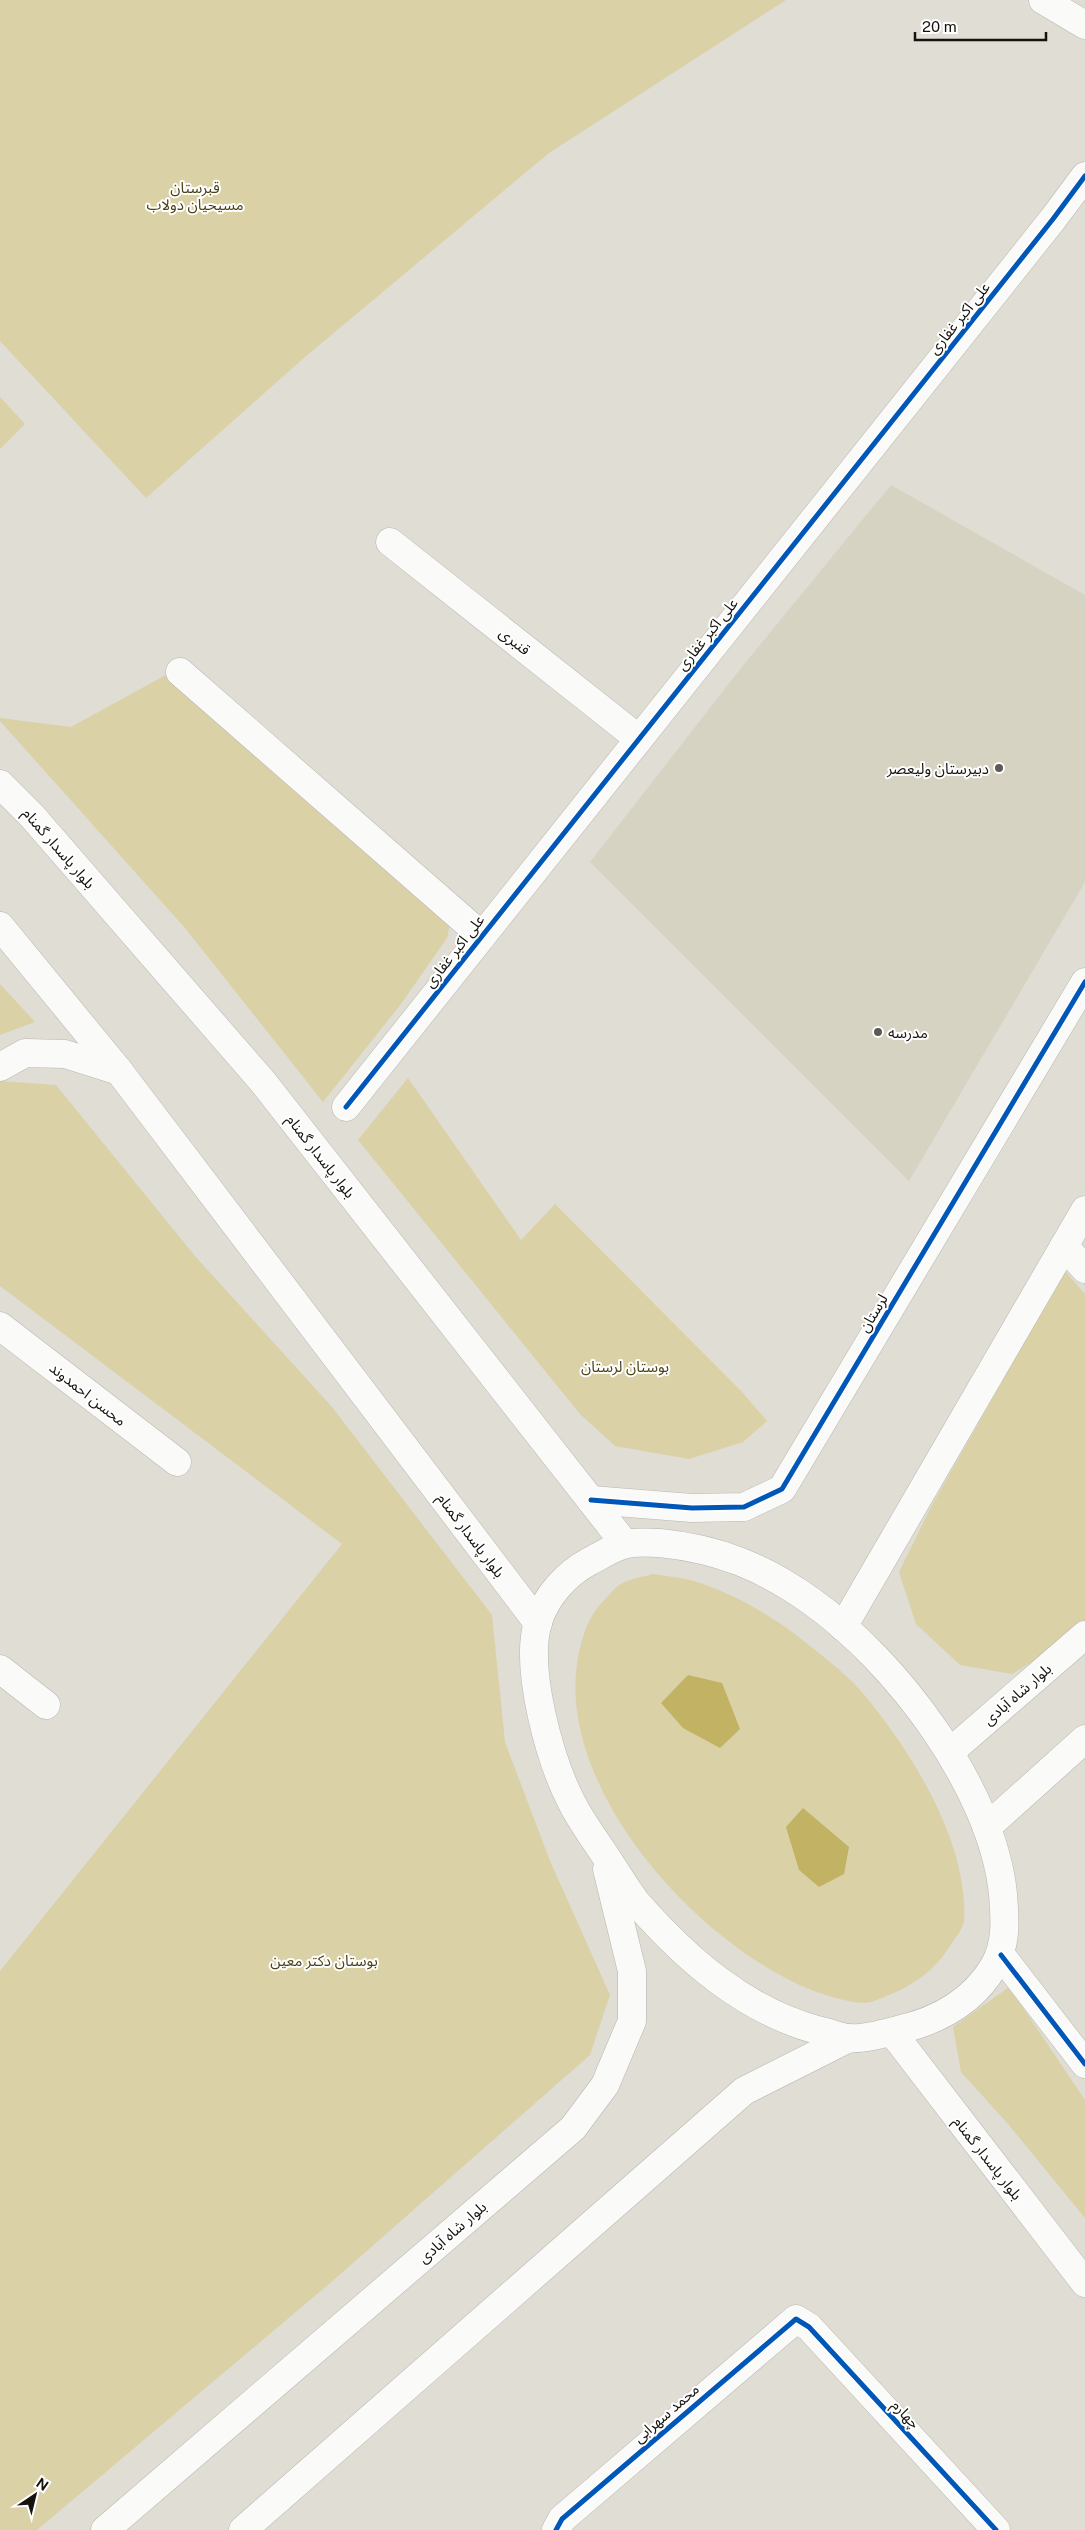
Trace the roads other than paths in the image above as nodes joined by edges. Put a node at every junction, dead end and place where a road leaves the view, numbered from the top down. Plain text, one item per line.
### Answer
1 (1043, 0) edge
2 (1085, 25) edge
3 (1085, 176) edge
4 (390, 542) dead end
5 (180, 672) dead end
6 (640, 739) junction
7 (0, 784) edge
8 (0, 926) edge
9 (482, 936) junction
10 (1085, 982) edge
11 (0, 1067) edge
12 (118, 1071) junction
13 (346, 1107) dead end
14 (1085, 1210) edge
15 (1064, 1246) junction
16 (1085, 1269) edge
17 (0, 1326) edge
18 (176, 1462) dead end
19 (591, 1500) junction
20 (625, 1544) junction
21 (538, 1622) junction
22 (843, 1626) junction
23 (1085, 1635) edge
24 (0, 1669) edge
25 (46, 1705) dead end
26 (1085, 1739) edge
27 (950, 1752) junction
28 (987, 1827) junction
29 (602, 1851) junction
30 (1001, 1955) junction
31 (892, 2032) junction
32 (849, 2038) junction
33 (1085, 2064) edge
34 (1085, 2283) edge
35 (796, 2319) joint
36 (105, 2530) edge
37 (243, 2530) edge
38 (556, 2530) edge
39 (996, 2530) edge

1 - 2 main road
3 - 6 main road, علی اکبر غفاری
4 - 6 main road, قنبری
5 - 9 main road
6 - 9 main road, علی اکبر غفاری
7 - 19 main road, بلوار پاسدار گمنام
8 - 12 main road, بلوار پاسدار گمنام
9 - 13 main road, علی اکبر غفاری
10 - 19 main road, لرستان
11 - 12 main road
12 - 21 main road, بلوار پاسدار گمنام
14 - 15 main road
15 - 16 main road
15 - 22 main road
17 - 18 main road, محسن احمدوند
19 - 20 main road, بلوار پاسدار گمنام
20 - 21 main road
20 - 22 main road
21 - 29 main road
22 - 27 main road
23 - 27 main road, بلوار شاه آبادی
24 - 25 main road
26 - 28 main road
27 - 28 main road
28 - 30 main road
29 - 32 main road
29 - 36 main road, بلوار شاه آبادی
30 - 31 main road
30 - 33 main road
31 - 32 main road
31 - 34 main road, بلوار پاسدار گمنام
32 - 37 main road
35 - 38 main road, محمد سهرابی
35 - 39 main road, چهارم

